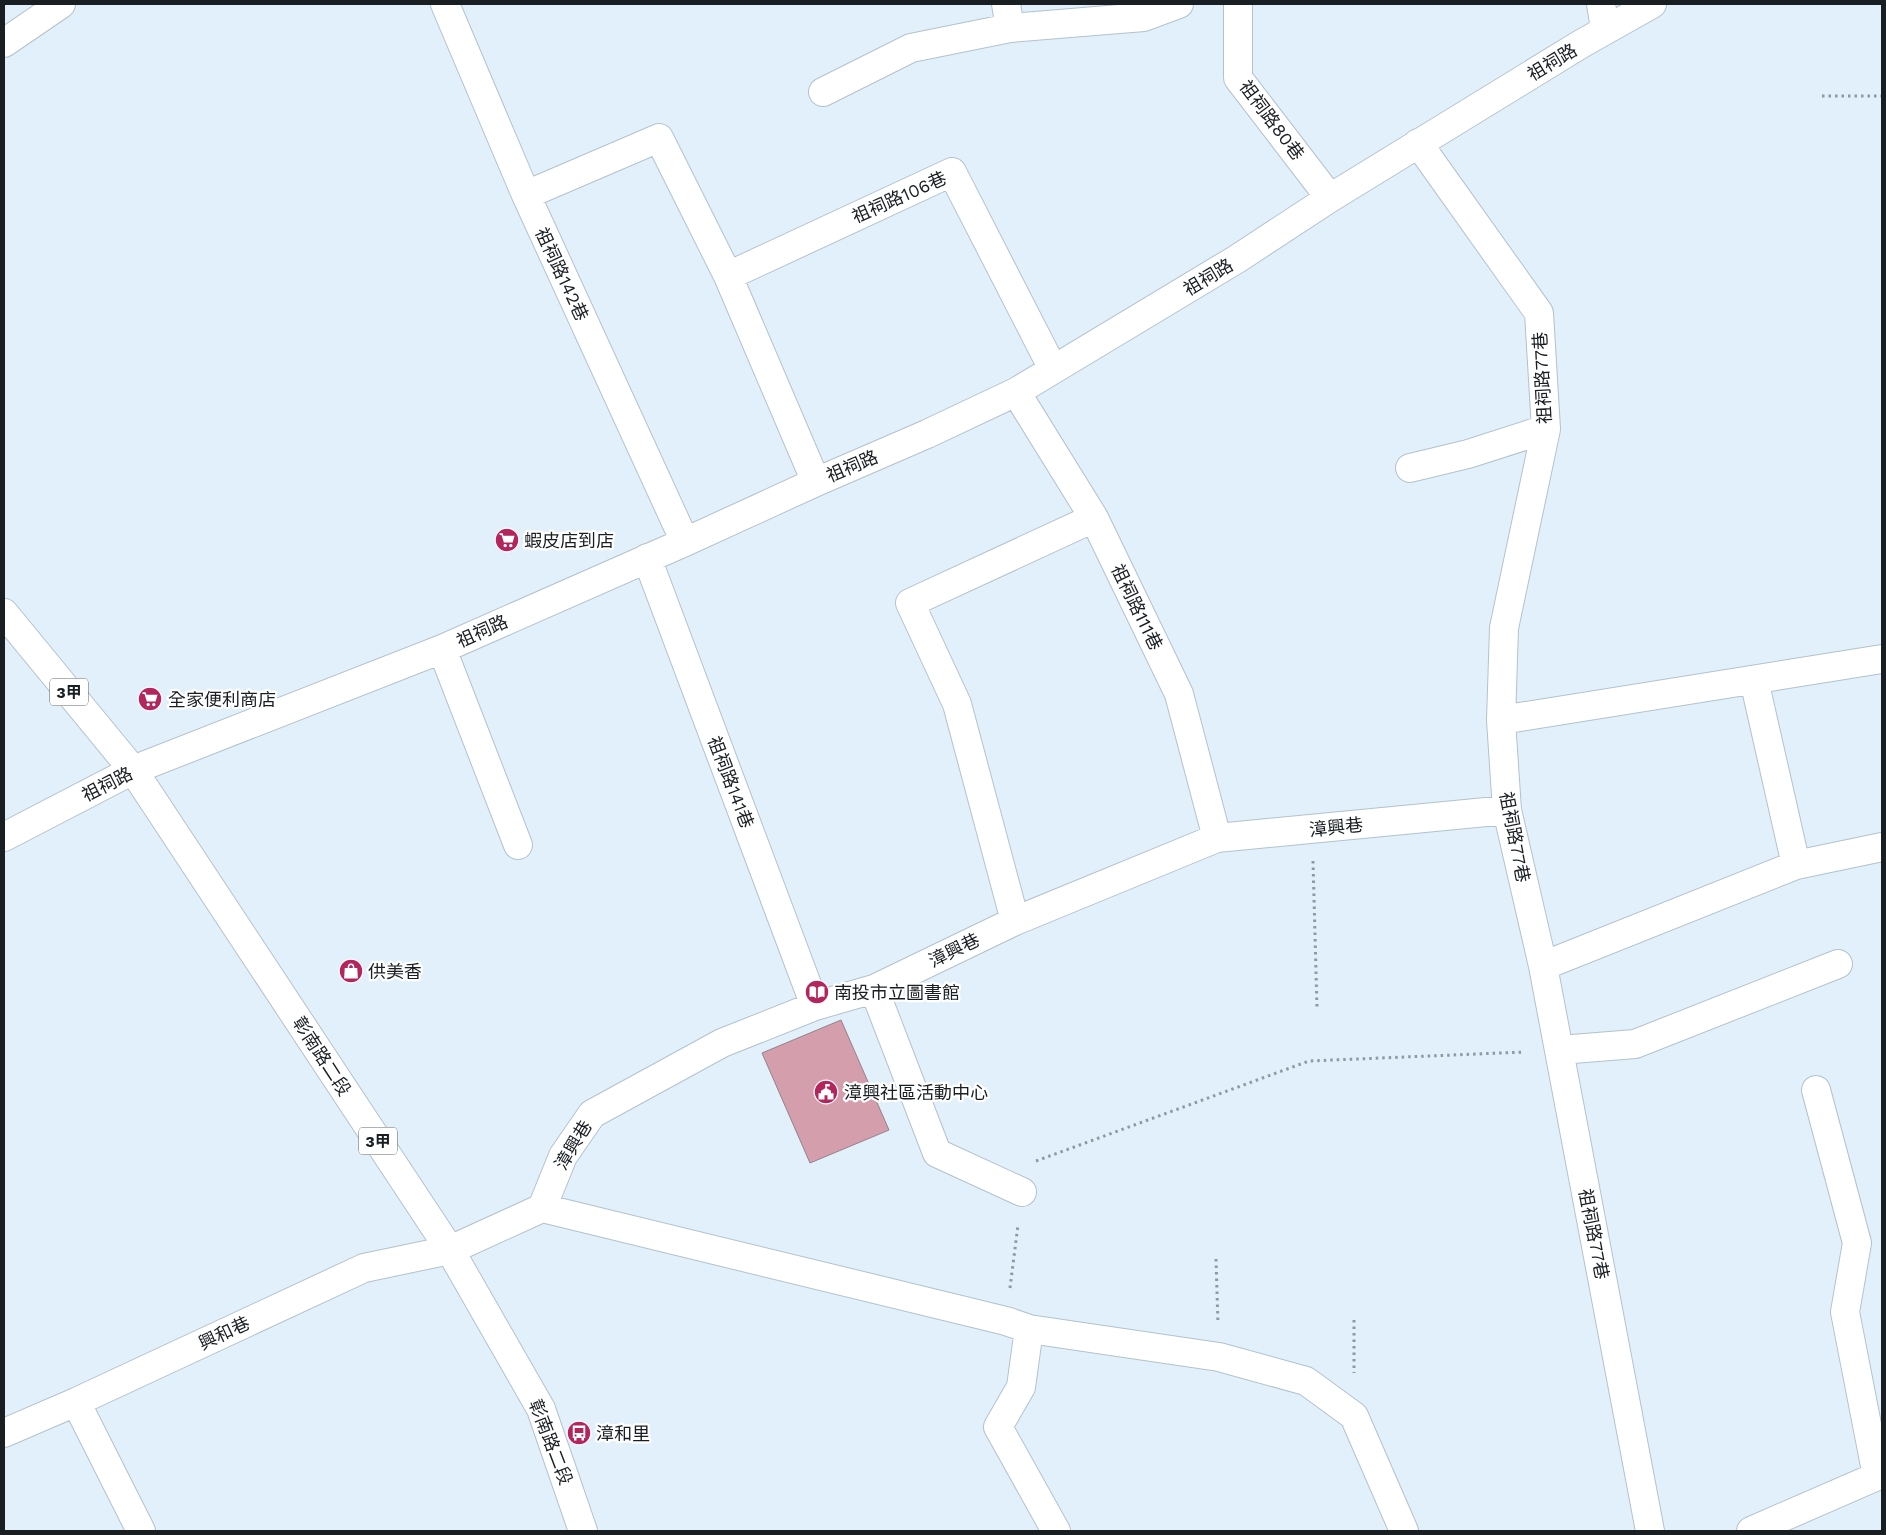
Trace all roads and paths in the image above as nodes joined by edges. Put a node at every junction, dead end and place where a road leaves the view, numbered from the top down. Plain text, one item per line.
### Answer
1 (61, 4) edge
2 (444, 4) edge
3 (1179, 4) edge
4 (1238, 4) edge
5 (1652, 4) edge
6 (1008, 16) edge
7 (1603, 17) edge
8 (4, 43) edge
9 (823, 92) dead end
10 (1822, 96) dead end
11 (1882, 96) edge
12 (1418, 144) junction
13 (526, 195) junction
14 (1330, 198) junction
15 (728, 276) junction
16 (1053, 369) junction
17 (1016, 392) junction
18 (1546, 428) junction
19 (1410, 468) dead end
20 (816, 482) junction
21 (1094, 518) junction
22 (685, 542) junction
23 (647, 558) junction
24 (4, 613) edge
25 (442, 649) junction
26 (1882, 660) edge
27 (1754, 680) junction
28 (1501, 720) junction
29 (133, 770) junction
30 (1507, 810) junction
31 (1312, 829) junction
32 (4, 837) edge
33 (1217, 838) junction
34 (518, 845) dead end
35 (1882, 847) edge
36 (1796, 865) junction
37 (1015, 921) junction
38 (1838, 964) dead end
39 (1544, 966) junction
40 (874, 989) junction
41 (815, 1006) junction
42 (1317, 1008) dead end
43 (1560, 1050) junction
44 (1816, 1090) dead end
45 (1022, 1192) junction
46 (542, 1208) junction
47 (450, 1250) junction
48 (1216, 1259) dead end
49 (1354, 1320) dead end
50 (1017, 1325) junction
51 (1220, 1357) junction
52 (76, 1402) junction
53 (1354, 1416) junction
54 (4, 1432) edge
55 (1879, 1475) edge
56 (141, 1531) edge
57 (584, 1531) edge
58 (1056, 1531) edge
59 (1404, 1531) edge
60 (1650, 1531) edge
61 (1751, 1531) edge

1 - 8 street
2 - 13 street, 祖祠路142巷
3 - 6 street
4 - 14 street, 祖祠路80巷
5 - 7 street, 祖祠路
6 - 9 street
7 - 12 street, 祖祠路
10 - 11 path
12 - 14 street, 祖祠路
12 - 18 street, 祖祠路77巷
13 - 15 street
13 - 22 street, 祖祠路142巷
14 - 16 street, 祖祠路
15 - 16 street, 祖祠路106巷
15 - 20 street
16 - 17 street, 祖祠路
17 - 20 street, 祖祠路
17 - 21 street, 祖祠路111巷
18 - 19 street
18 - 28 street, 祖祠路77巷
20 - 22 street, 祖祠路
21 - 33 street, 祖祠路111巷
21 - 37 street
22 - 23 street, 祖祠路
23 - 25 street, 祖祠路
23 - 41 street, 祖祠路141巷
24 - 29 street, 彰南路二段 / 3甲
25 - 29 street, 祖祠路
25 - 34 street
26 - 27 street
27 - 28 street
27 - 36 street
28 - 30 street, 祖祠路77巷
29 - 32 street, 祖祠路
29 - 47 street, 彰南路二段 / 3甲
30 - 31 street, 漳興巷
30 - 39 street, 祖祠路77巷
31 - 33 street, 漳興巷
31 - 42 path
33 - 37 street, 漳興巷
35 - 36 street
36 - 39 street
37 - 40 street, 漳興巷
38 - 43 street
39 - 43 street, 祖祠路77巷
40 - 41 street, 漳興巷
40 - 45 street
41 - 46 street, 漳興巷
43 - 45 path
43 - 60 street, 祖祠路77巷
44 - 55 street
45 - 50 path
46 - 47 street
46 - 50 street
47 - 52 street, 興和巷
47 - 57 street, 彰南路二段 / 3甲
48 - 51 path
49 - 53 path
50 - 51 street
50 - 58 street
51 - 53 street
52 - 54 street, 興和巷
52 - 56 street
53 - 59 street
55 - 61 street

